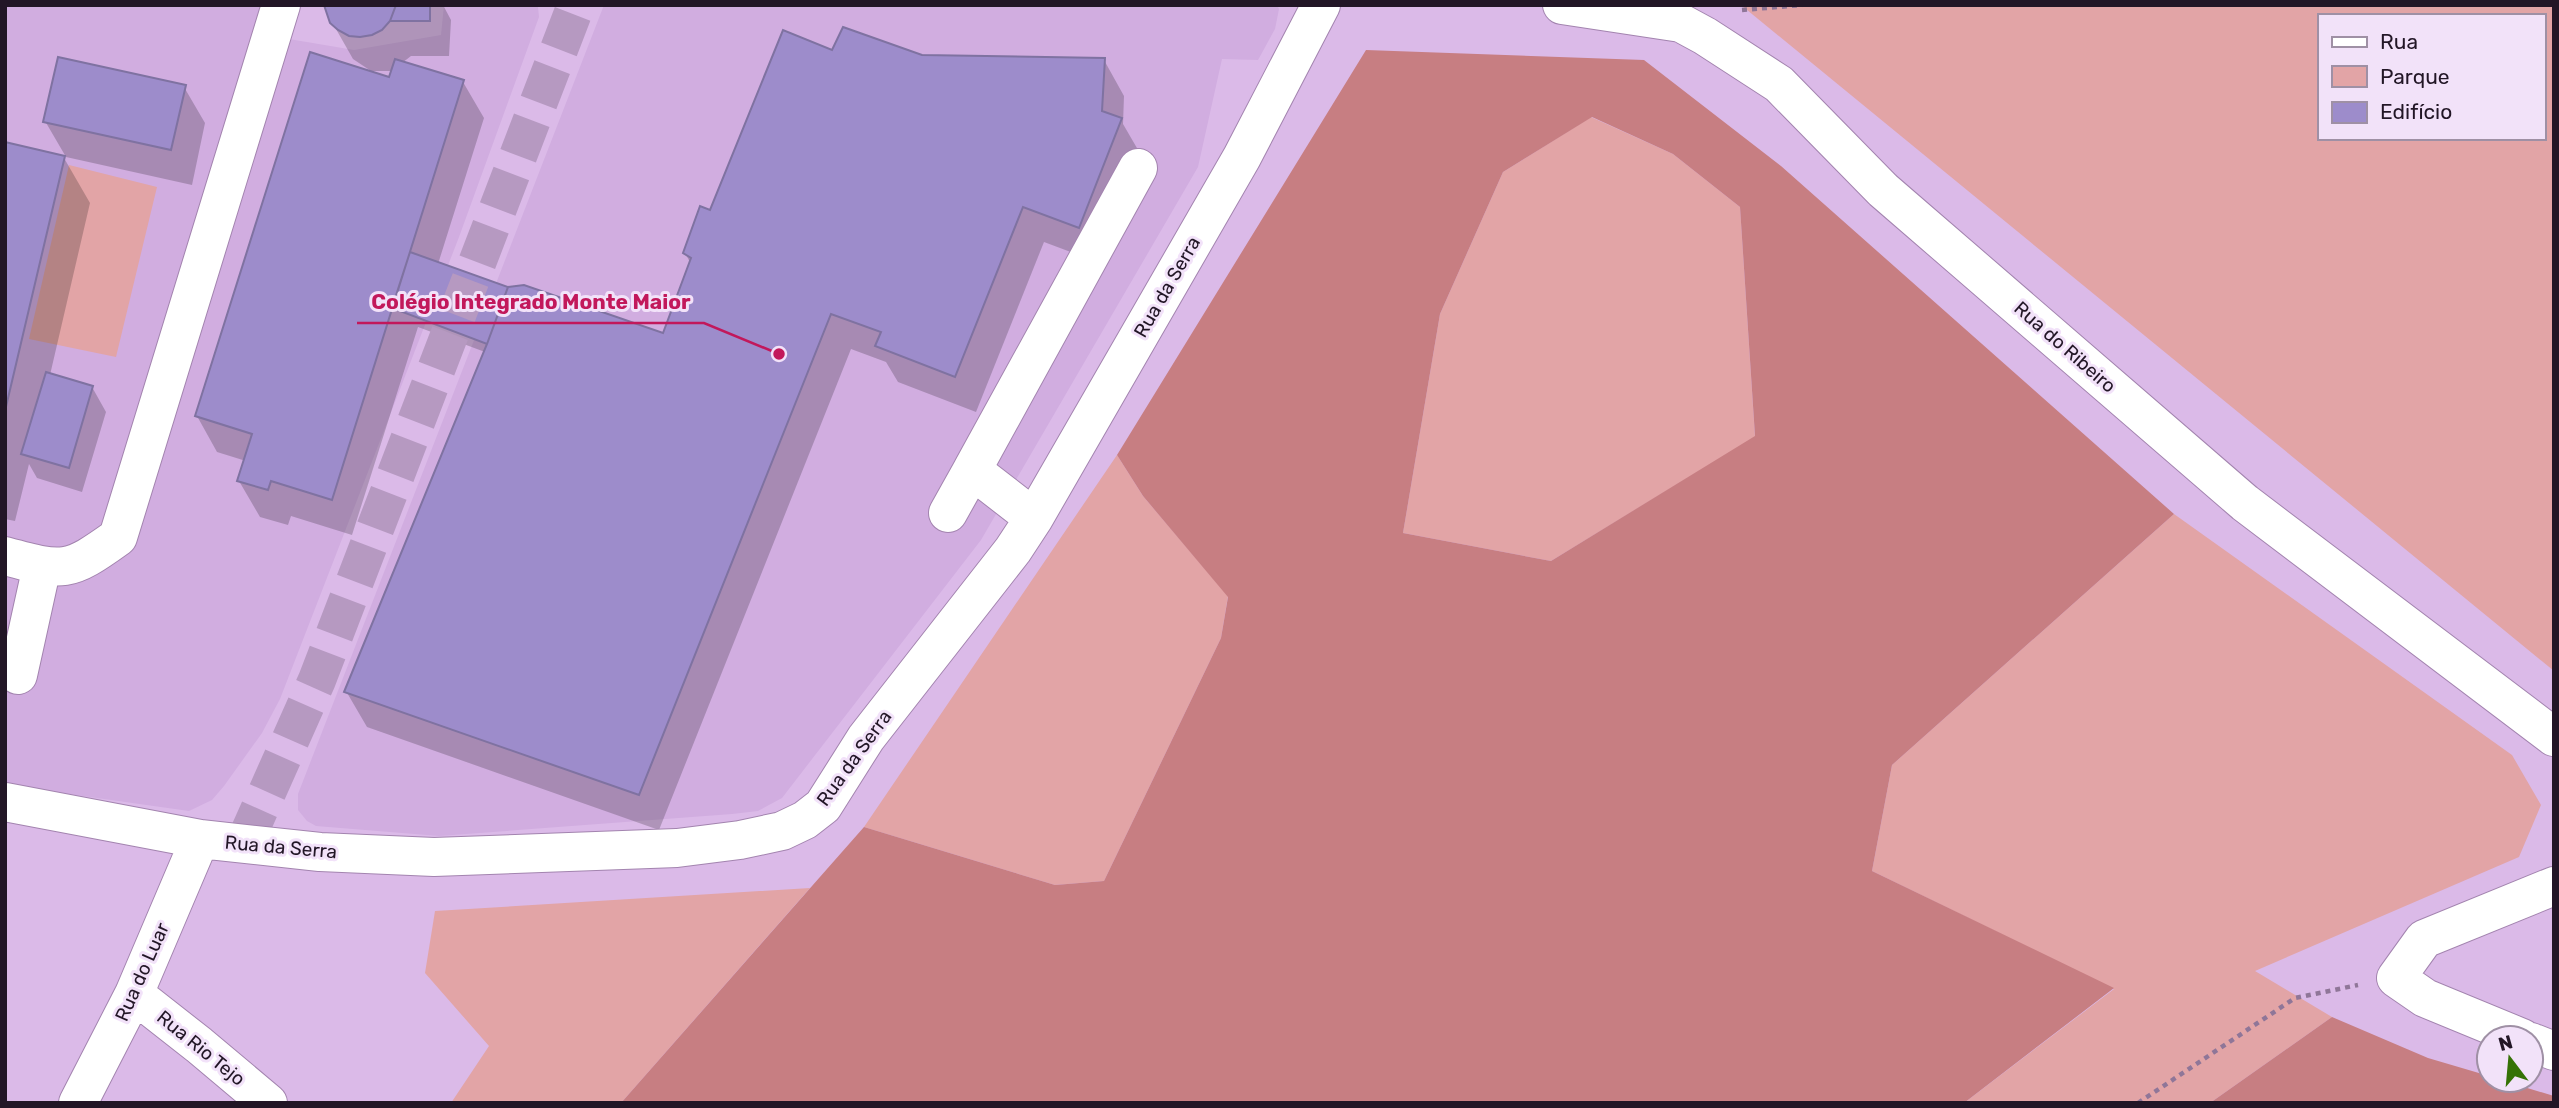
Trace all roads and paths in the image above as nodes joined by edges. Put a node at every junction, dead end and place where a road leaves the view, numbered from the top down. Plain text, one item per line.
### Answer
1 (281, 5) edge
2 (1321, 5) edge
3 (1562, 5) edge
4 (1138, 168) dead end
5 (972, 470) junction
6 (948, 513) dead end
7 (1034, 519) junction
8 (5, 556) edge
9 (42, 566) junction
10 (18, 675) dead end
11 (2554, 737) edge
12 (5, 802) edge
13 (201, 839) junction
14 (2554, 886) edge
15 (2396, 978) junction
16 (134, 994) junction
17 (2488, 1024) edge
18 (78, 1103) edge
19 (268, 1103) edge
20 (2138, 1103) edge

1 - 9 street
2 - 7 street, Rua da Serra
3 - 11 street, Rua do Ribeiro
4 - 5 street
5 - 6 street
5 - 7 street
7 - 13 street, Rua da Serra
8 - 9 street
9 - 10 street
12 - 13 street, Rua da Serra
13 - 16 street, Rua do Luar
14 - 15 street
15 - 17 street
15 - 20 path
16 - 18 street, Rua do Luar
16 - 19 street, Rua Rio Tejo

